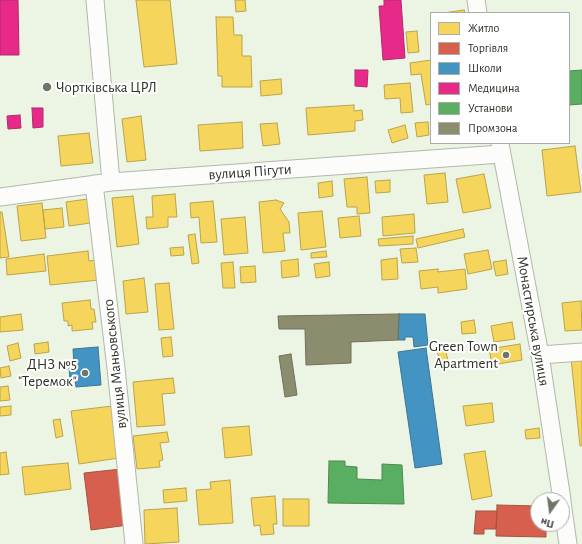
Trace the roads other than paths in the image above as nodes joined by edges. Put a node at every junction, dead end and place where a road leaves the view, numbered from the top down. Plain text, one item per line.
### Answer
1 (95, 0) edge
2 (476, 0) edge
3 (478, 12) edge
4 (500, 148) edge
5 (111, 182) junction
6 (94, 184) junction
7 (0, 197) edge
8 (582, 352) edge
9 (540, 355) junction
10 (561, 492) edge
11 (566, 532) edge
12 (134, 544) edge
13 (568, 544) edge

1 - 5 street
2 - 3 street
4 - 5 street, вулиця Пігути
4 - 9 street, Монастирська вулиця
5 - 6 street, вулиця Пігути
6 - 7 street, вулиця Пігути
6 - 12 street, вулиця Маньовського
8 - 9 street
9 - 10 street, Монастирська вулиця
11 - 13 street, Монастирська вулиця

